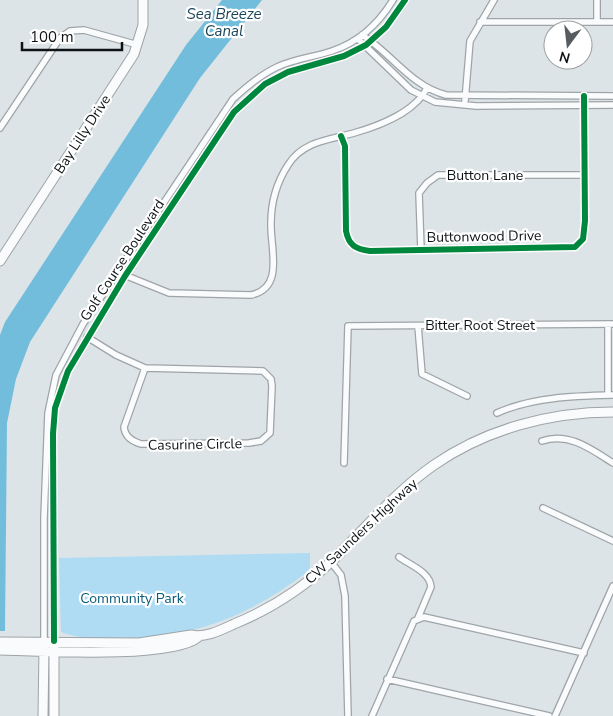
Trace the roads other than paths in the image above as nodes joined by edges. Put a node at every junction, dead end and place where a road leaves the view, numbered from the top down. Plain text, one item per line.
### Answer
1 (143, 0) edge
2 (393, 0) edge
3 (405, 0) edge
4 (494, 0) edge
5 (598, 0) edge
6 (480, 22) junction
7 (597, 22) junction
8 (613, 22) edge
9 (360, 37) junction
10 (368, 43) junction
11 (138, 45) junction
12 (427, 88) junction
13 (584, 96) junction
14 (613, 96) edge
15 (422, 97) junction
16 (465, 97) junction
17 (464, 105) junction
18 (584, 105) junction
19 (613, 105) edge
20 (226, 107) junction
21 (234, 112) junction
22 (0, 128) edge
23 (342, 136) junction
24 (585, 175) junction
25 (421, 250) junction
26 (0, 261) edge
27 (116, 272) junction
28 (125, 276) junction
29 (611, 324) edge
30 (418, 326) junction
31 (87, 337) junction
32 (145, 368) junction
33 (610, 395) edge
34 (467, 396) dead end
35 (613, 412) edge
36 (497, 413) dead end
37 (542, 441) dead end
38 (344, 463) dead end
39 (613, 463) edge
40 (543, 508) dead end
41 (613, 541) edge
42 (399, 557) dead end
43 (331, 562) junction
44 (613, 586) edge
45 (418, 618) junction
46 (198, 637) junction
47 (54, 641) junction
48 (0, 642) edge
49 (44, 642) junction
50 (0, 650) edge
51 (44, 652) junction
52 (54, 652) junction
53 (584, 654) junction
54 (387, 679) junction
55 (44, 716) edge
56 (54, 716) edge
57 (348, 716) edge
58 (372, 716) edge
59 (549, 716) edge
60 (555, 716) edge

1 - 11 main road, Bay Lilly Drive
2 - 9 street, Golf Course Boulevard
3 - 10 street, Golf Course Boulevard
4 - 6 street
5 - 7 street
6 - 7 street
6 - 16 street
7 - 8 street
9 - 10 street
9 - 20 street, Golf Course Boulevard
10 - 12 street
10 - 15 street
10 - 21 street, Golf Course Boulevard
11 - 22 street
11 - 26 main road, Bay Lilly Drive
12 - 15 street
12 - 16 street
13 - 14 street
13 - 16 street
13 - 18 street, Buttonwood Drive
15 - 17 street
15 - 23 street
16 - 17 street
17 - 18 street
18 - 19 street
18 - 24 street, Buttonwood Drive
20 - 21 street
20 - 27 street, Golf Course Boulevard
21 - 28 street, Golf Course Boulevard
23 - 25 street, Buttonwood Drive
23 - 28 street
24 - 25 street, Buttonwood Drive
24 - 25 street, Button Lane
27 - 28 street
27 - 49 street, Golf Course Boulevard
28 - 31 street, Golf Course Boulevard
29 - 30 street, Bitter Root Street
29 - 33 street
30 - 34 street
30 - 38 street, Bitter Root Street
31 - 32 street, Casurine Circle
31 - 47 street, Golf Course Boulevard
32 - 32 street, Casurine Circle
33 - 36 street
35 - 43 main road, CW Saunders Highway
37 - 39 street
40 - 41 street
42 - 45 street
43 - 46 main road, CW Saunders Highway
43 - 57 street
44 - 53 street
45 - 53 street
45 - 54 street
46 - 47 main road, CW Saunders Highway
46 - 52 main road, CW Saunders Highway
47 - 49 main road, CW Saunders Highway
47 - 52 main road
48 - 49 main road, CW Saunders Highway
49 - 51 main road
50 - 51 main road, CW Saunders Highway
51 - 52 main road, CW Saunders Highway
51 - 55 main road
52 - 56 main road
53 - 60 street
54 - 58 street
54 - 59 street

